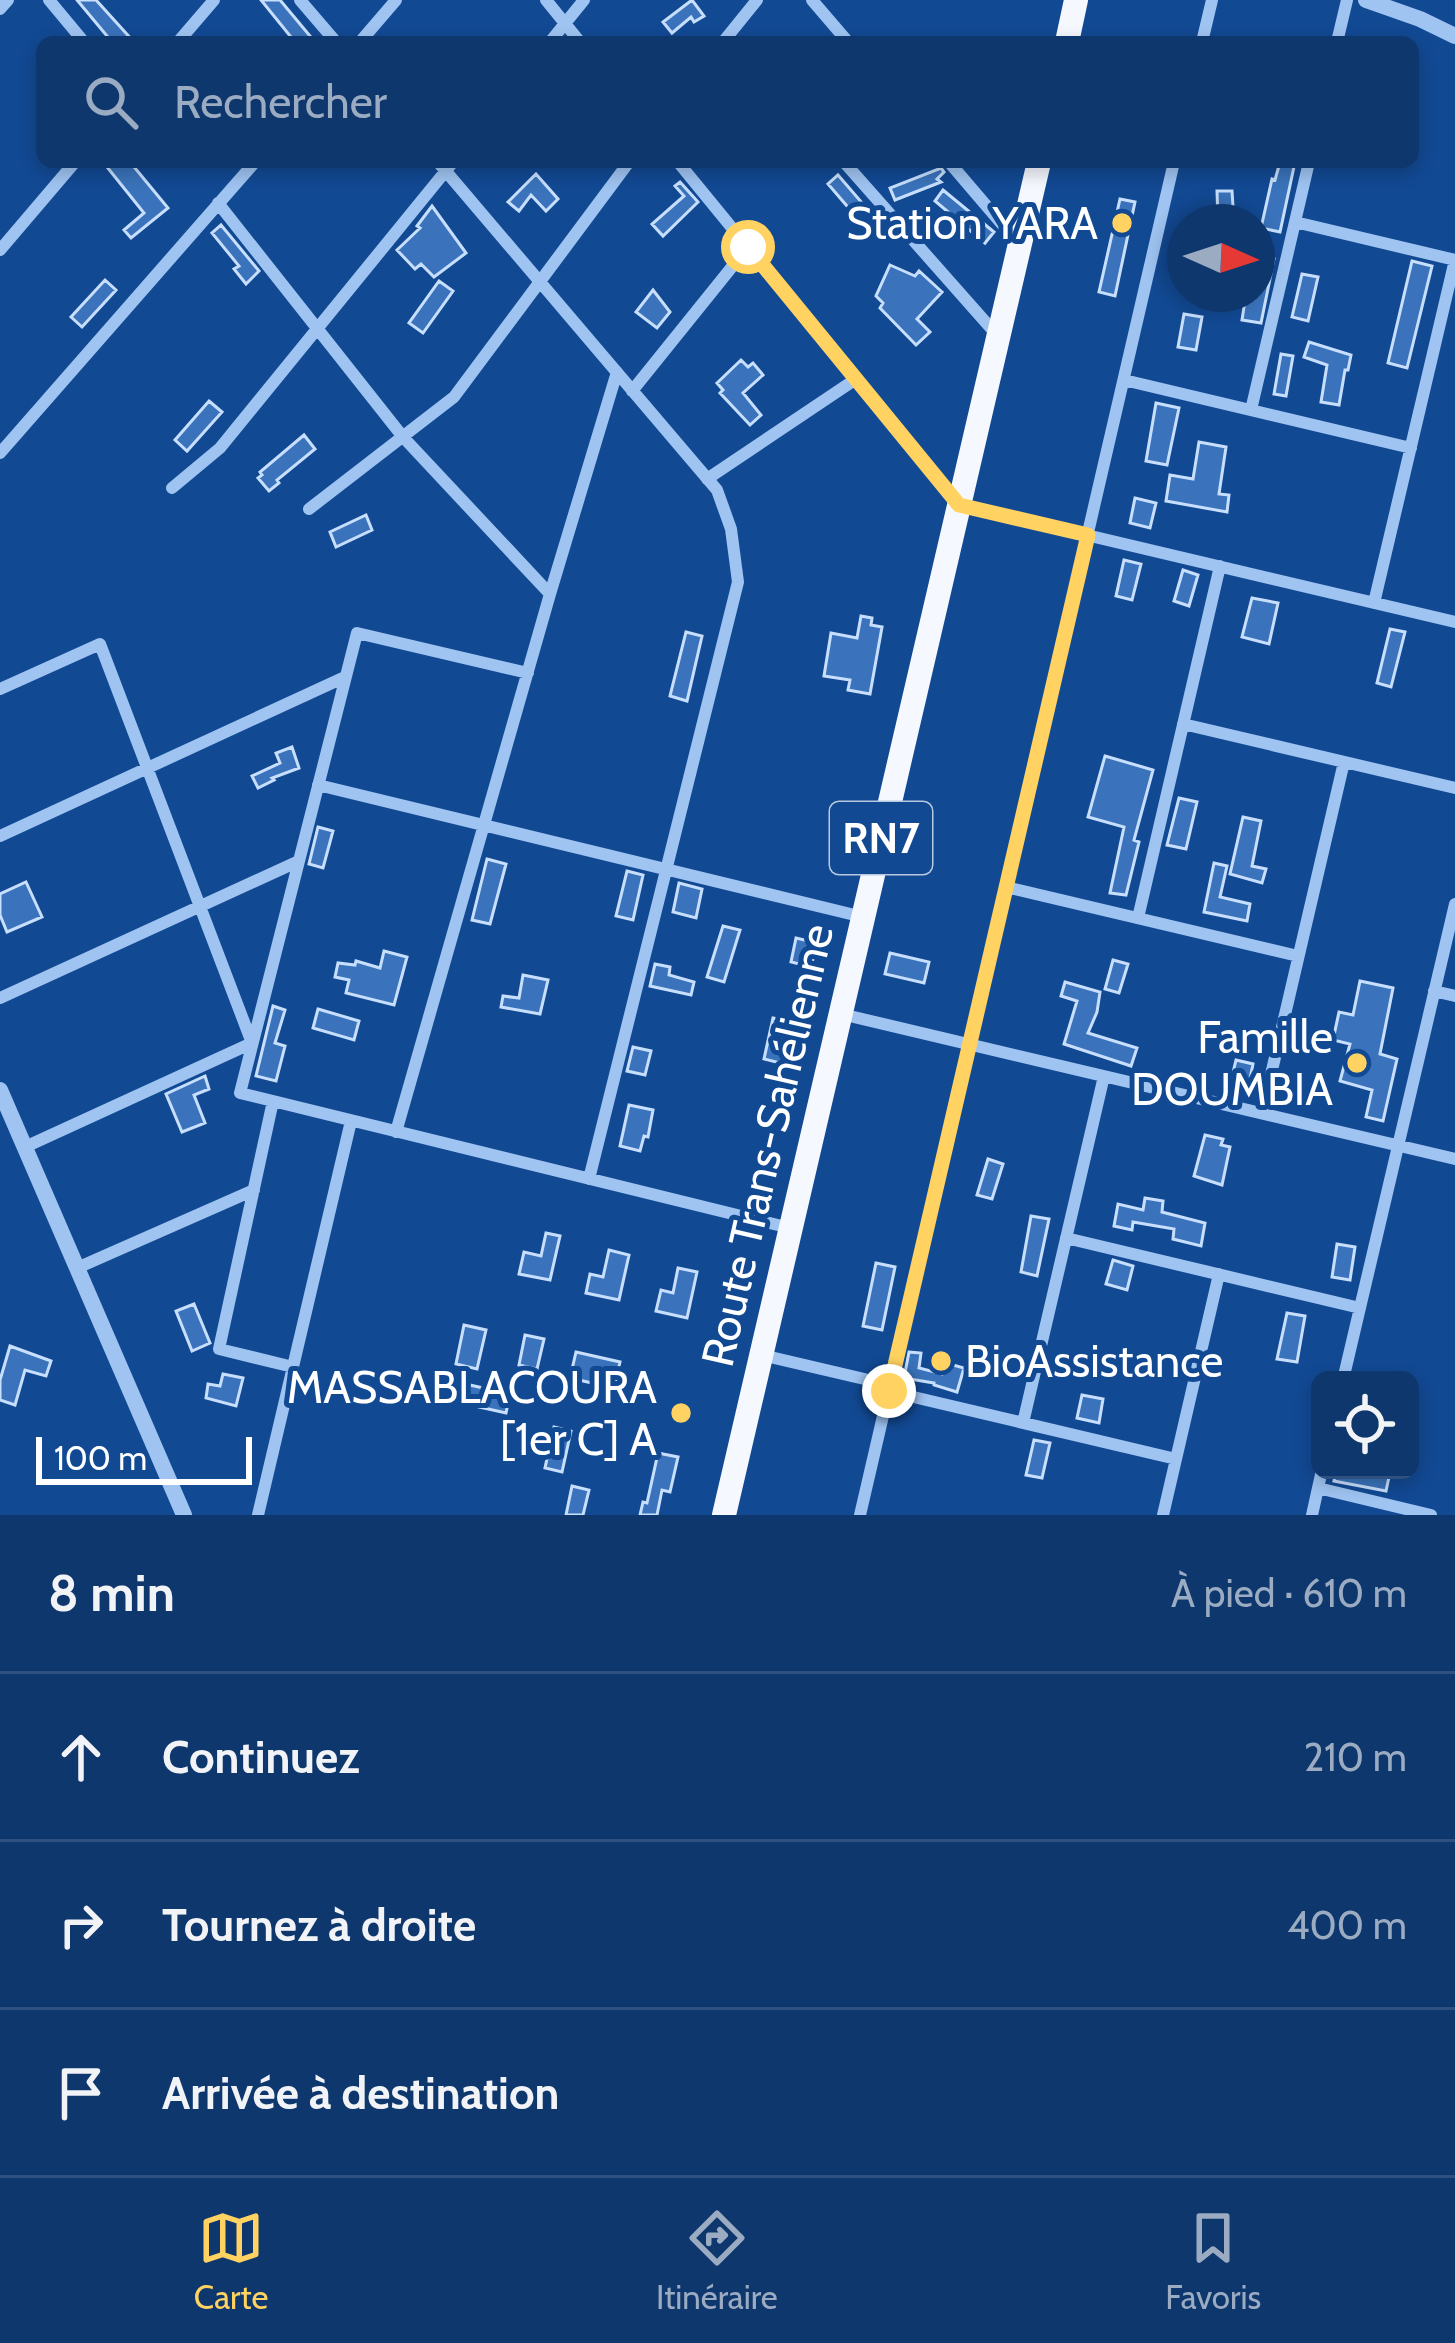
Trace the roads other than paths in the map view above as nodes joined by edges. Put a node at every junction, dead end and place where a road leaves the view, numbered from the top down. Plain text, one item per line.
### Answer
1 (8, 0) edge
2 (49, 0) edge
3 (214, 0) edge
4 (300, 0) edge
5 (396, 0) edge
6 (546, 0) edge
7 (584, 0) edge
8 (757, 0) edge
9 (812, 0) edge
10 (1076, 0) edge
11 (1212, 0) edge
12 (1347, 0) edge
13 (1366, 0) edge
14 (0, 9) edge
15 (565, 23) junction
16 (79, 36) edge
17 (183, 36) edge
18 (331, 36) edge
19 (365, 36) edge
20 (555, 36) edge
21 (575, 36) edge
22 (732, 36) edge
23 (843, 36) edge
24 (1067, 36) edge
25 (1203, 36) edge
26 (1338, 36) edge
27 (1455, 36) edge
28 (70, 168) edge
29 (250, 168) edge
30 (444, 168) edge
31 (448, 168) edge
32 (624, 168) edge
33 (683, 168) edge
34 (849, 168) edge
35 (954, 168) edge
36 (1038, 168) edge
37 (1173, 168) edge
38 (1308, 168) edge
39 (218, 203) junction
40 (1294, 222) junction
41 (1019, 245) junction
42 (748, 247) junction
43 (0, 250) edge
44 (1455, 260) edge
45 (539, 280) junction
46 (317, 328) junction
47 (998, 336) junction
48 (617, 372) junction
49 (856, 379) junction
50 (1124, 380) junction
51 (632, 391) junction
52 (1251, 410) junction
53 (403, 437) junction
54 (1411, 448) junction
55 (0, 453) edge
56 (707, 479) junction
57 (172, 488) dead end
58 (959, 505) junction
59 (309, 509) dead end
60 (1088, 535) junction
61 (1220, 566) junction
62 (550, 594) junction
63 (1374, 603) junction
64 (1455, 622) edge
65 (527, 674) junction
66 (346, 677) junction
67 (0, 688) edge
68 (1183, 724) junction
69 (1344, 762) junction
70 (147, 769) junction
71 (318, 784) junction
72 (1455, 788) edge
73 (484, 825) junction
74 (0, 836) edge
75 (298, 861) junction
76 (666, 869) junction
77 (1006, 887) junction
78 (1455, 904) edge
79 (200, 907) junction
80 (863, 916) junction
81 (1138, 918) junction
82 (1298, 956) junction
83 (1435, 991) junction
84 (1455, 996) edge
85 (0, 998) edge
86 (841, 1014) junction
87 (252, 1043) junction
88 (969, 1044) junction
89 (1104, 1076) junction
90 (0, 1090) edge
91 (273, 1101) junction
92 (1262, 1114) junction
93 (351, 1121) junction
94 (396, 1132) junction
95 (1398, 1146) junction
96 (25, 1148) junction
97 (1455, 1159) edge
98 (589, 1179) junction
99 (254, 1190) junction
100 (791, 1228) junction
101 (1066, 1238) junction
102 (76, 1268) junction
103 (1219, 1274) junction
104 (1360, 1308) junction
105 (762, 1355) junction
106 (292, 1366) junction
107 (1345, 1371) edge
108 (889, 1388) junction
109 (1023, 1423) junction
110 (1176, 1459) junction
111 (1320, 1479) edge
112 (1318, 1488) junction
113 (727, 1514) edge
114 (184, 1515) edge
115 (258, 1515) edge
116 (860, 1515) edge
117 (1163, 1515) edge
118 (1312, 1515) edge
119 (1431, 1515) edge

1 - 14 street
2 - 16 street
3 - 17 street
4 - 18 street
5 - 19 street
6 - 15 street
7 - 15 street
8 - 22 street
9 - 23 street
10 - 24 highway
11 - 25 street
12 - 26 street
13 - 27 street
15 - 20 street
15 - 21 street
28 - 43 street
29 - 39 street
30 - 46 street
31 - 45 street
32 - 45 street
33 - 42 street
34 - 47 street
35 - 41 street
36 - 41 highway, Route Trans-Sahélienne / RN7
37 - 50 street
38 - 40 street
39 - 46 street
39 - 55 street
40 - 44 street
40 - 52 street
41 - 47 highway, Route Trans-Sahélienne / RN7
42 - 49 street
42 - 51 street
44 - 54 street
45 - 48 street
45 - 53 street
46 - 53 street
46 - 57 street
47 - 58 highway, Route Trans-Sahélienne / RN7
48 - 51 street
48 - 62 street
49 - 56 street
49 - 58 street
50 - 52 street
50 - 60 street
51 - 56 street
52 - 54 street
53 - 59 street
53 - 62 street
54 - 63 street
56 - 76 street
58 - 60 street
58 - 80 highway, Route Trans-Sahélienne / RN7
60 - 61 street
60 - 77 street
61 - 63 street
61 - 68 street
62 - 65 street
63 - 64 street
65 - 66 street
65 - 73 street
66 - 70 street
66 - 71 street
67 - 70 street
68 - 69 street
68 - 81 street
69 - 72 street
69 - 82 street
70 - 74 street
70 - 79 street
71 - 73 street
71 - 75 street
73 - 76 street
73 - 94 street
75 - 79 street
75 - 87 street
76 - 80 street
76 - 98 street
77 - 81 street
77 - 88 street
78 - 83 street
79 - 85 street
79 - 87 street
80 - 86 highway, Route Trans-Sahélienne / RN7
81 - 82 street
82 - 92 street
83 - 84 street
83 - 95 street
86 - 88 street
86 - 100 highway, Route Trans-Sahélienne / RN7
87 - 91 street
87 - 96 street
88 - 89 street
88 - 108 street
89 - 92 street
89 - 101 street
90 - 96 street
91 - 93 street
91 - 99 street
92 - 95 street
93 - 94 street
93 - 106 street
94 - 98 street
95 - 97 street
95 - 104 street
96 - 102 street
98 - 100 street
99 - 102 street
99 - 106 street
100 - 105 highway, Route Trans-Sahélienne / RN7
101 - 103 street
101 - 109 street
102 - 114 street
103 - 104 street
103 - 110 street
104 - 107 street
105 - 108 street
105 - 113 highway, Route Trans-Sahélienne / RN7
106 - 115 street
108 - 109 street
108 - 116 street
109 - 110 street
110 - 117 street
111 - 112 street
112 - 118 street
112 - 119 street

